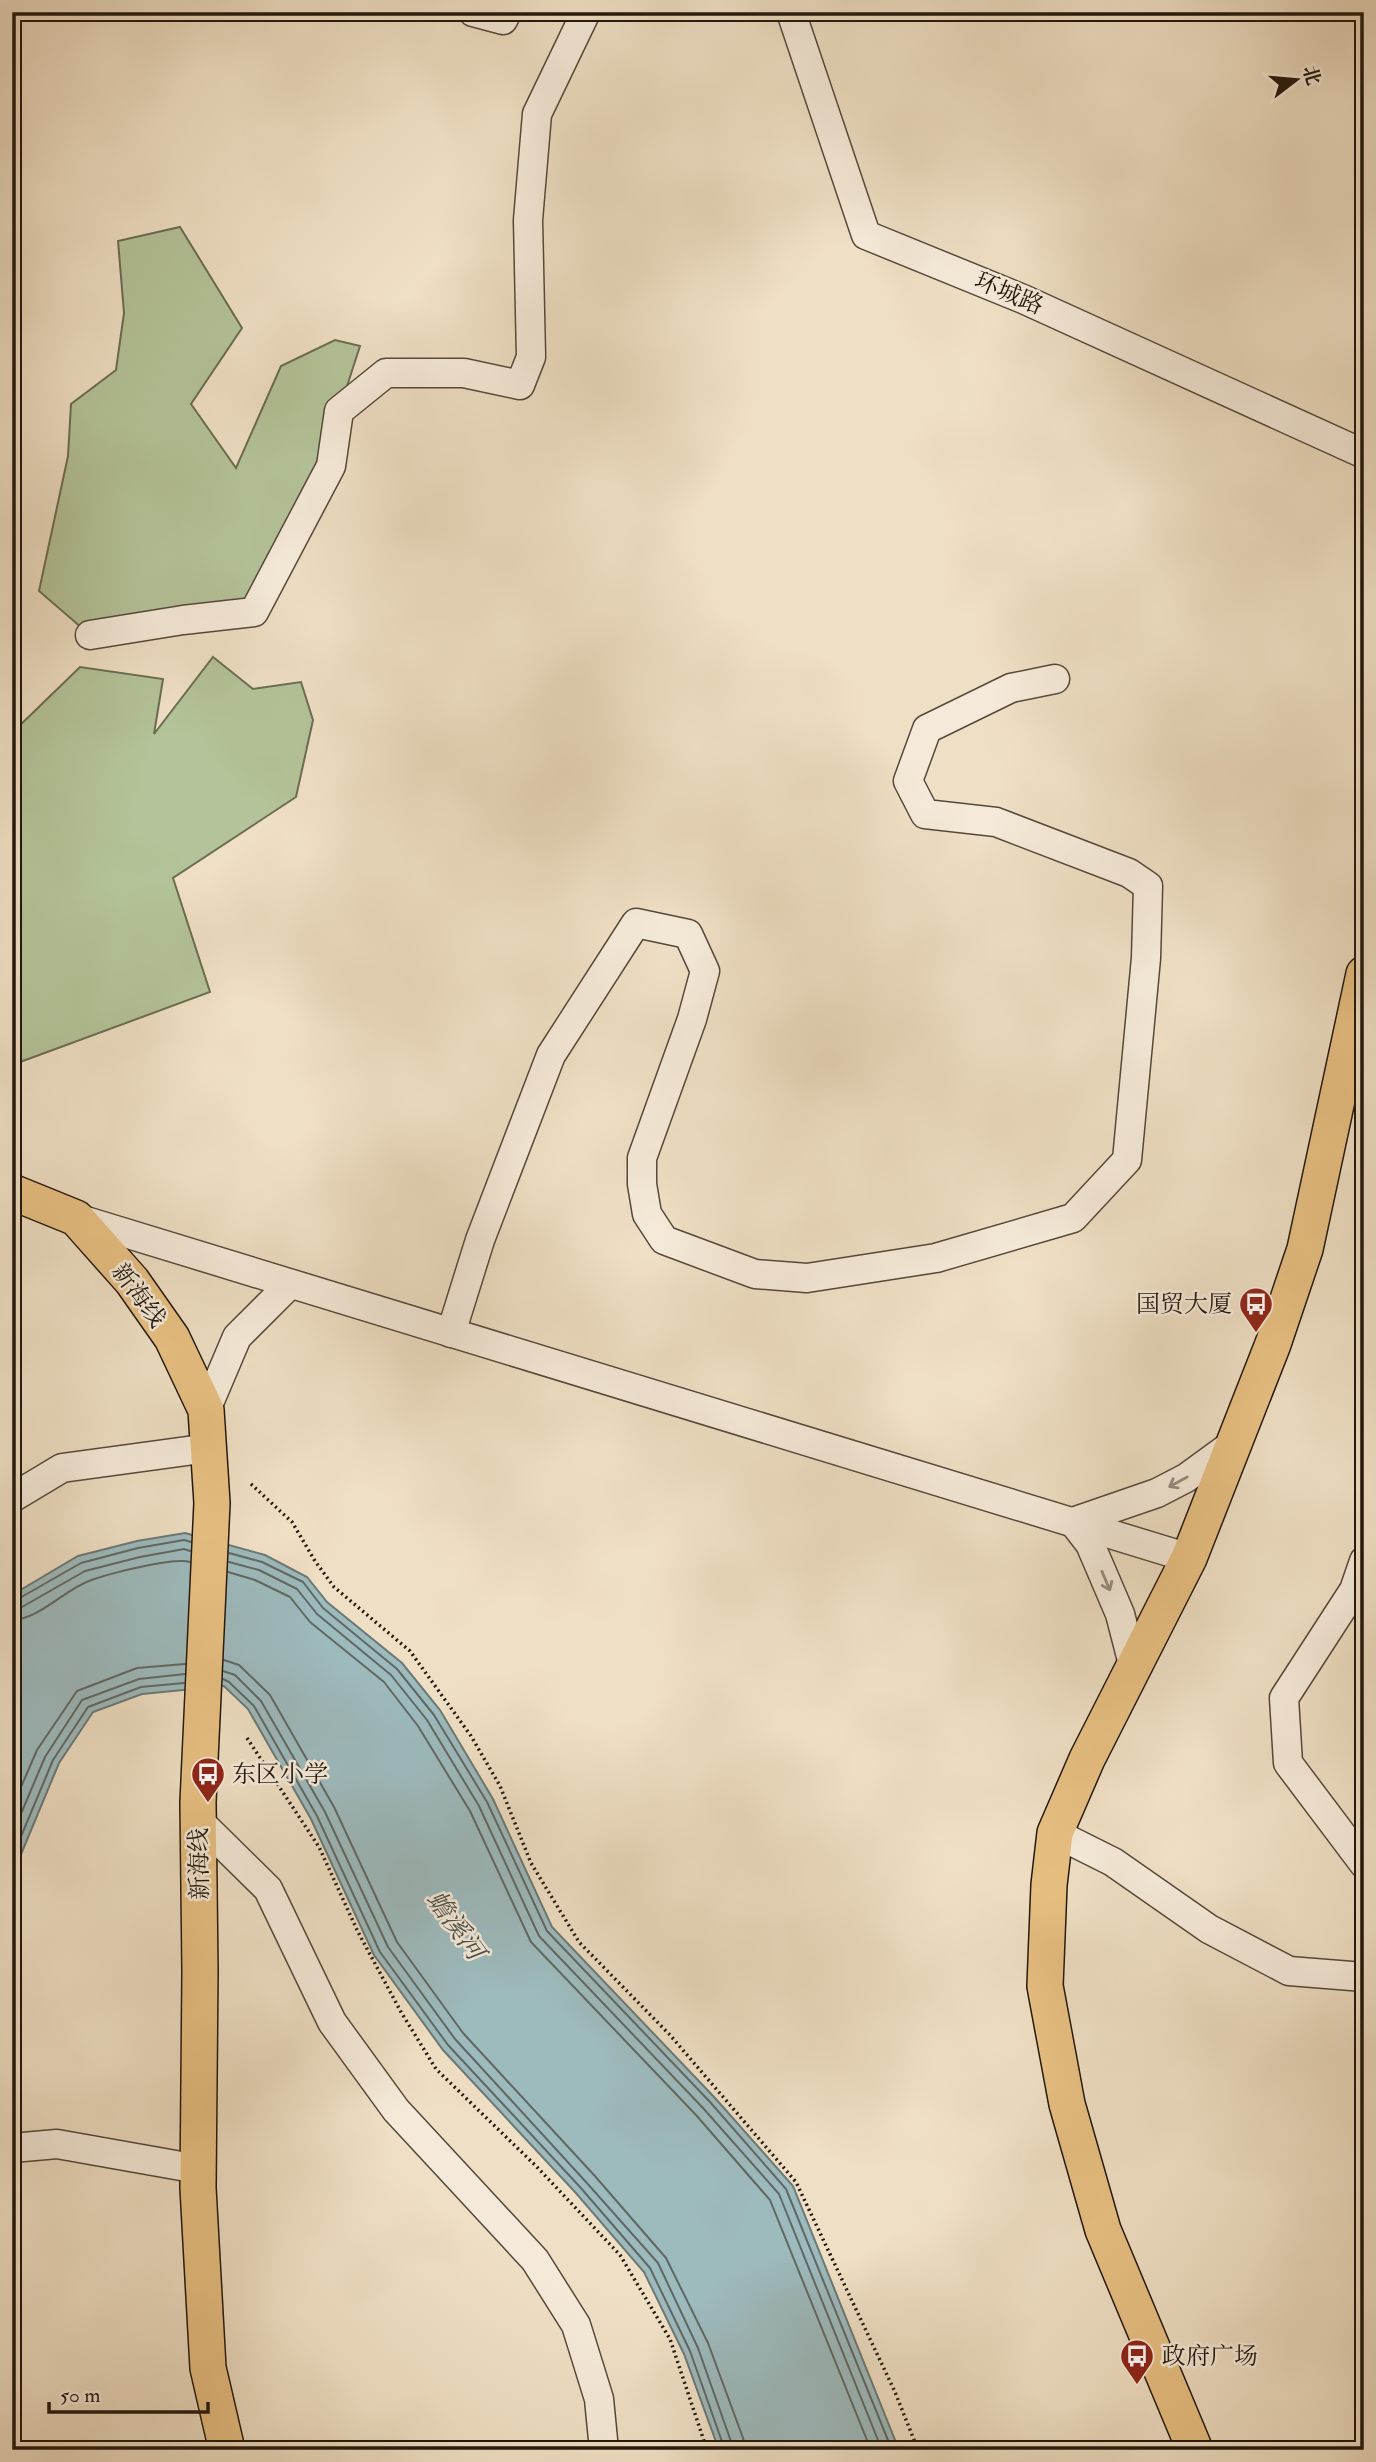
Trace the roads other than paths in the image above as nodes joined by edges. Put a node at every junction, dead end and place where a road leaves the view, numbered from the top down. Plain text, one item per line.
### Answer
1 (473, 12) edge
2 (507, 12) edge
3 (586, 12) edge
4 (791, 12) edge
5 (1364, 454) edge
6 (90, 635) dead end
7 (1055, 679) dead end
8 (1364, 974) edge
9 (12, 1192) edge
10 (76, 1218) junction
11 (290, 1284) junction
12 (451, 1333) junction
13 (206, 1410) junction
14 (1234, 1443) junction
15 (209, 1448) junction
16 (12, 1498) edge
17 (1073, 1522) junction
18 (1189, 1558) junction
19 (1364, 1561) edge
20 (1134, 1668) junction
21 (199, 1821) junction
22 (1055, 1833) junction
23 (1364, 1864) edge
24 (1364, 1977) edge
25 (12, 2148) edge
26 (198, 2169) junction
27 (1198, 2442) edge
28 (227, 2450) edge
29 (604, 2450) edge

1 - 2 street
3 - 6 street
4 - 5 street, 环城路
7 - 12 street
8 - 14 main road
9 - 10 main road, 新海线
10 - 11 street
10 - 13 main road, 新海线
11 - 12 street
11 - 13 street
12 - 17 street
13 - 15 main road, 新海线
14 -> 17 street
14 - 18 main road
15 - 16 street
15 - 21 main road, 新海线
17 - 18 street
17 -> 20 street
18 - 20 main road
19 - 23 street
20 - 22 main road
21 - 26 main road, 新海线
21 - 29 street
22 - 24 street
22 - 27 main road
25 - 26 street
26 - 28 main road, 新海线

